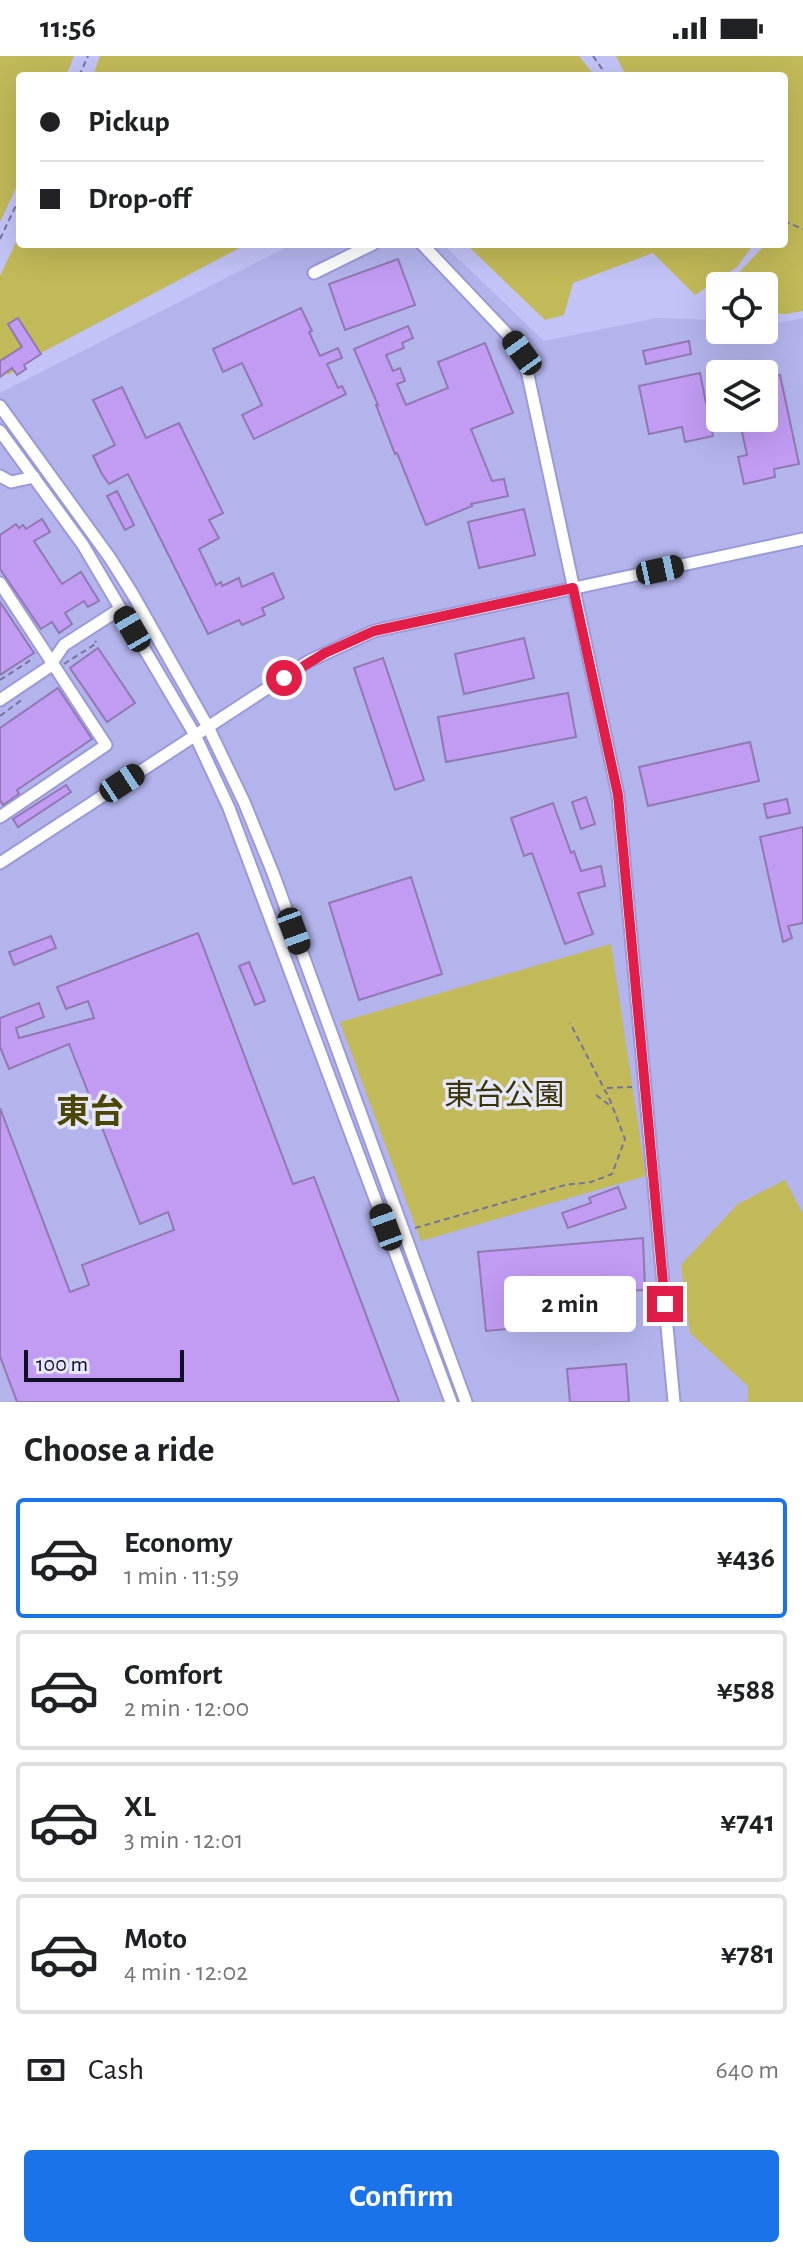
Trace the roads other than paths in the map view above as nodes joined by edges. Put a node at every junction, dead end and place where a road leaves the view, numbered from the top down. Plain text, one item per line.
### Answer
1 (365, 248) edge
2 (426, 248) edge
3 (314, 273) dead end
4 (0, 406) edge
5 (0, 431) edge
6 (0, 476) edge
7 (34, 477) junction
8 (803, 539) edge
9 (0, 583) edge
10 (573, 588) junction
11 (118, 605) junction
12 (46, 658) junction
13 (0, 700) edge
14 (208, 727) junction
15 (195, 735) junction
16 (0, 817) edge
17 (0, 863) edge
18 (451, 1402) edge
19 (466, 1402) edge
20 (674, 1402) edge

1 - 3 street
2 - 10 street
4 - 14 street
5 - 7 street
6 - 7 street
7 - 11 street
8 - 10 street
9 - 12 street
10 - 14 street
10 - 20 street
11 - 12 street
11 - 15 street
12 - 13 street
12 - 16 street
14 - 15 street
14 - 19 street
15 - 17 street
15 - 18 street

